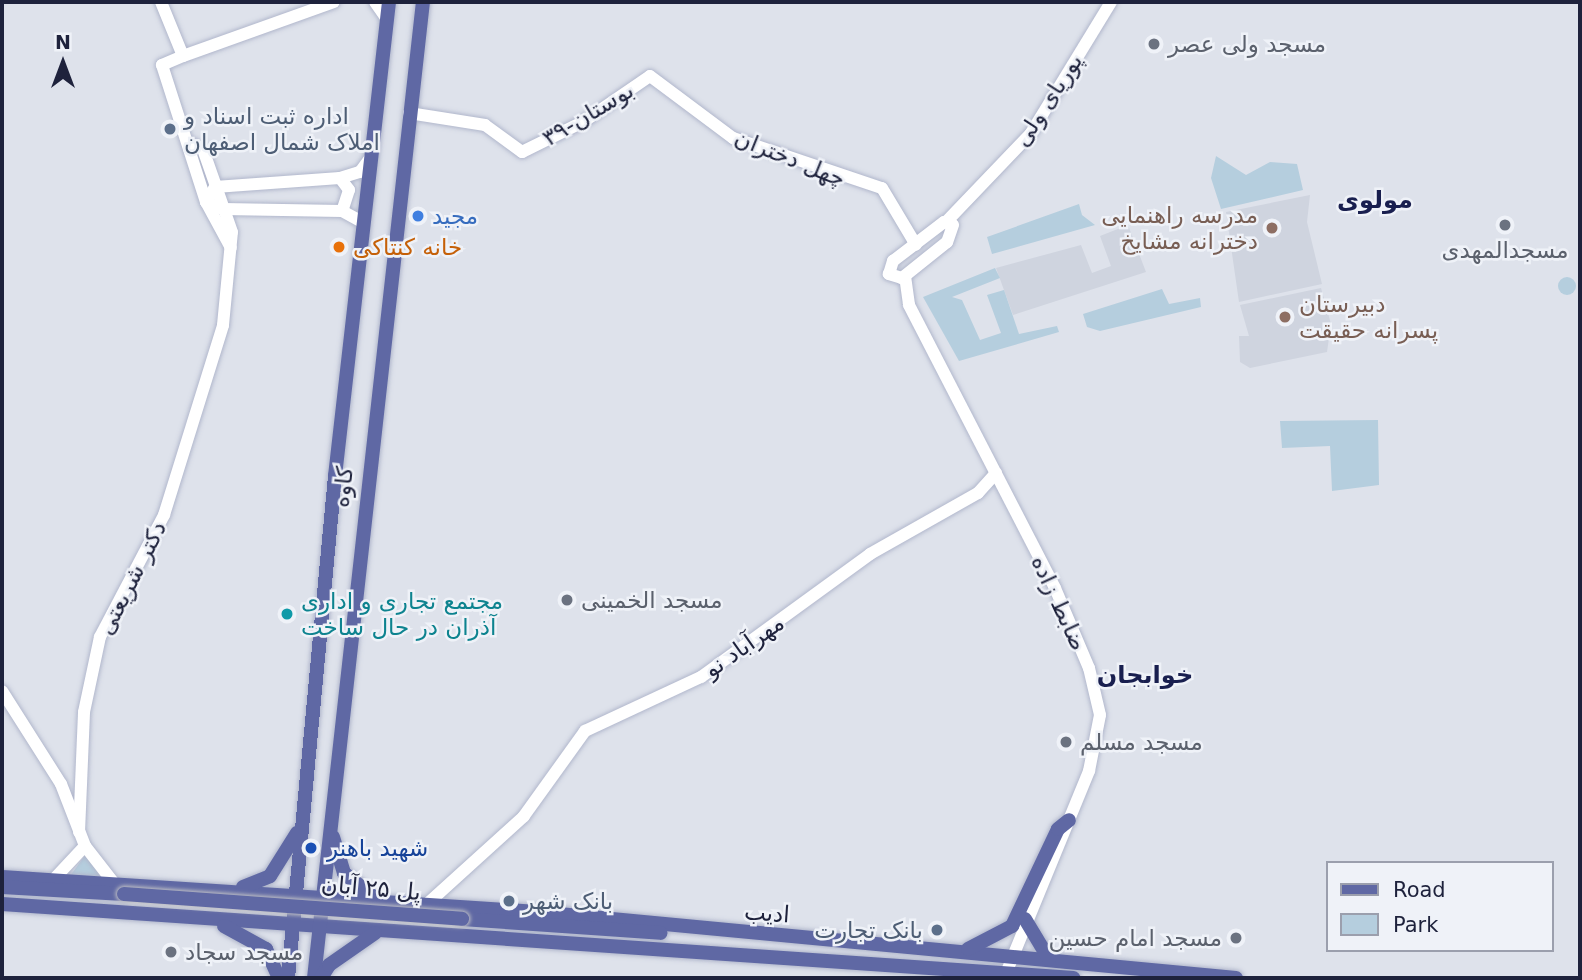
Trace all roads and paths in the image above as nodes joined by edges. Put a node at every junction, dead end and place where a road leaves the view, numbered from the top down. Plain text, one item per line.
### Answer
1 (161, 2) edge
2 (334, 2) edge
3 (375, 2) edge
4 (389, 2) edge
5 (423, 2) edge
6 (1111, 2) edge
7 (387, 19) junction
8 (183, 56) junction
9 (650, 76) joint
10 (409, 113) junction
11 (192, 144) junction
12 (370, 158) junction
13 (340, 178) junction
14 (215, 187) junction
15 (206, 202) junction
16 (223, 209) junction
17 (342, 211) junction
18 (947, 221) junction
19 (364, 223) junction
20 (916, 245) junction
21 (231, 248) junction
22 (890, 276) junction
23 (905, 276) junction
24 (909, 305) junction
25 (996, 473) junction
26 (2, 691) edge
27 (307, 784) junction
28 (334, 787) junction
29 (1069, 820) junction
30 (303, 822) junction
31 (330, 825) junction
32 (79, 832) junction
33 (85, 846) junction
34 (2, 877) edge
35 (54, 879) junction
36 (113, 882) junction
37 (171, 885) junction
38 (444, 885) junction
39 (2, 887) edge
40 (226, 890) junction
41 (2, 895) edge
42 (295, 895) junction
43 (323, 898) junction
44 (382, 903) junction
45 (2, 904) edge
46 (426, 905) junction
47 (459, 908) junction
48 (175, 917) junction
49 (1025, 919) junction
50 (213, 921) junction
51 (292, 926) junction
52 (461, 928) joint
53 (320, 929) junction
54 (380, 931) junction
55 (429, 932) junction
56 (736, 935) junction
57 (967, 950) junction
58 (731, 954) junction
59 (1013, 955) junction
60 (1049, 959) junction
61 (965, 969) junction
62 (1006, 975) edge
63 (1208, 977) edge
64 (279, 978) edge
65 (288, 978) edge
66 (314, 978) edge
67 (321, 978) edge
68 (978, 978) edge
69 (1073, 978) edge
70 (1236, 978) edge

1 - 8 street
2 - 8 street
3 - 7 street
4 - 7 main road, کاوه
5 - 10 main road, کاوه
6 - 18 street, پوریای ولی
7 - 12 main road, کاوه
8 - 11 street, دکتر شریعتی
9 - 10 street, ۳۹-بوستان
9 - 20 street, چهل دختران
10 - 28 main road, کاوه
11 - 14 street, دکتر شریعتی
11 - 15 street, دکتر شریعتی
12 - 13 street
12 - 19 main road, کاوه
13 - 14 street
13 - 17 street
14 - 15 street
14 - 16 street, دکتر شریعتی
15 - 16 street
15 - 21 street, دکتر شریعتی
16 - 17 street
16 - 21 street, دکتر شریعتی
17 - 19 street
18 - 20 street, پوریای ولی
18 - 23 street
19 - 27 main road, کاوه
20 - 22 street, پوریای ولی
21 - 32 street, دکتر شریعتی
22 - 23 street
22 - 24 street
23 - 24 street
24 - 25 street, ضابط زاده
25 - 29 street, ضابط زاده
25 - 38 street, مهرآباد نو
26 - 32 street
27 - 28 main road
27 - 30 main road, کاوه
28 - 31 main road, کاوه
29 - 49 street, ضابط زاده
29 - 57 main road
30 - 40 main road
30 - 42 main road, کاوه
31 - 43 main road, کاوه
31 - 44 main road
32 - 33 street
33 - 35 street
33 - 36 street
34 - 35 main road
35 - 36 main road
36 - 37 main road
37 - 40 main road
37 - 48 main road
38 - 46 street, مهرآباد نو
38 - 47 street
39 - 56 main road, پل ۲۵ آبان, bridge
40 - 42 main road
41 - 52 main road, پل ۲۵ آبان
42 - 43 main road, ادیب
42 - 51 main road, کاوه
43 - 44 main road, ادیب
43 - 53 main road, کاوه
44 - 46 main road, ادیب
45 - 48 main road
46 - 47 main road, ادیب
46 - 55 main road
47 - 56 main road, ادیب
48 - 50 main road
49 - 59 street, ضابط زاده
49 - 60 main road
50 - 51 main road
50 - 64 main road
51 - 53 main road, ادیب
51 - 65 main road, کاوه
52 - 58 main road, ادیب
53 - 54 main road, ادیب
53 - 66 main road, کاوه
54 - 55 main road, ادیب
54 - 67 main road
55 - 58 main road, ادیب
56 - 57 main road, ادیب
57 - 59 main road, ادیب
58 - 61 main road, ادیب
59 - 60 main road, ادیب
59 - 62 street, ضابط زاده
60 - 63 main road, ادیب
61 - 62 main road, ادیب
61 - 68 main road
62 - 69 main road, ادیب
63 - 70 main road, ادیب

